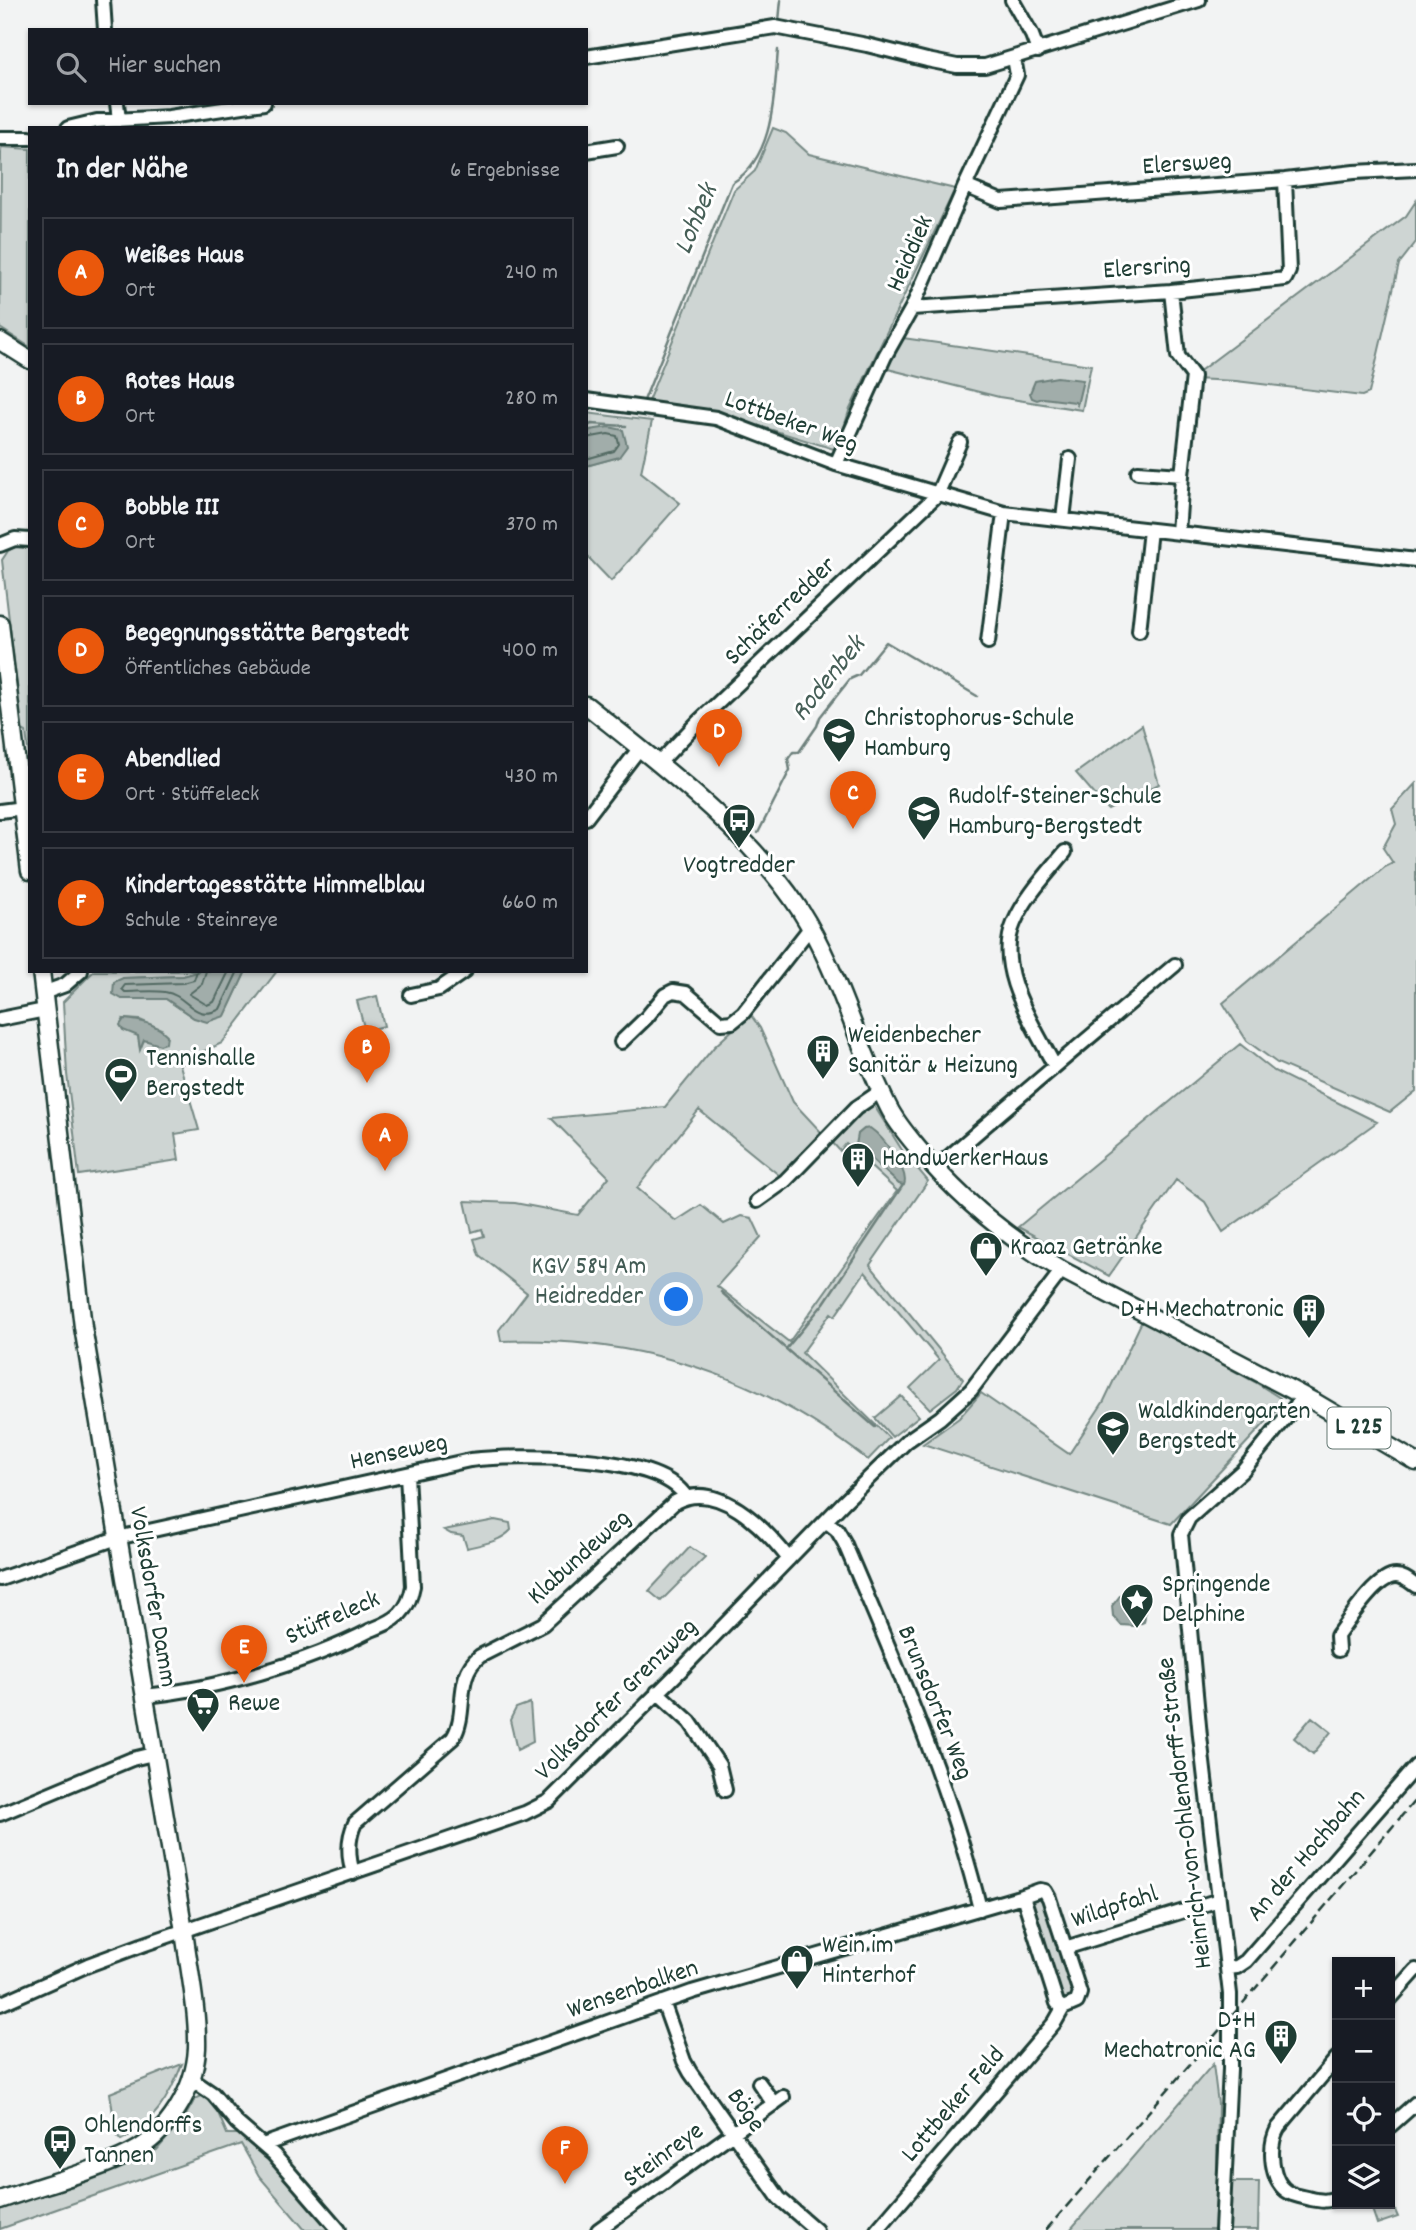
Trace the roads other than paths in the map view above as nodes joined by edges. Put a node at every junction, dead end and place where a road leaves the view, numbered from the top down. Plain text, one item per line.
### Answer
1 (103, 0) edge
2 (1012, 0) edge
3 (1199, 0) edge
4 (105, 28) edge
5 (1038, 51) junction
6 (588, 57) edge
7 (1014, 58) junction
8 (117, 105) edge
9 (250, 105) edge
10 (119, 120) junction
11 (137, 123) edge
12 (76, 126) edge
13 (0, 138) edge
14 (28, 138) edge
15 (617, 146) dead end
16 (588, 151) edge
17 (1416, 169) edge
18 (1285, 180) junction
19 (965, 186) junction
20 (1171, 291) junction
21 (912, 308) junction
22 (0, 341) edge
23 (28, 359) edge
24 (588, 400) edge
25 (960, 442) dead end
26 (1070, 459) dead end
27 (836, 464) junction
28 (1138, 472) dead end
29 (1182, 475) junction
30 (937, 495) junction
31 (1004, 513) junction
32 (1063, 519) junction
33 (1150, 530) junction
34 (1178, 533) junction
35 (28, 540) edge
36 (0, 545) edge
37 (1416, 560) edge
38 (0, 624) edge
39 (1139, 631) dead end
40 (988, 642) dead end
41 (588, 707) edge
42 (639, 749) junction
43 (658, 764) junction
44 (23, 808) junction
45 (0, 811) edge
46 (588, 815) edge
47 (1065, 852) dead end
48 (28, 853) edge
49 (810, 928) junction
50 (1175, 965) dead end
51 (41, 973) edge
52 (79, 973) edge
53 (461, 973) edge
54 (43, 993) junction
55 (411, 995) dead end
56 (45, 1010) junction
57 (0, 1019) edge
58 (621, 1042) dead end
59 (1054, 1065) junction
60 (881, 1091) junction
61 (935, 1169) junction
62 (757, 1201) dead end
63 (1062, 1270) junction
64 (1303, 1397) junction
65 (1416, 1462) edge
66 (407, 1474) junction
67 (685, 1497) junction
68 (827, 1522) junction
69 (117, 1538) junction
70 (789, 1559) junction
71 (0, 1579) edge
72 (1416, 1586) edge
73 (1338, 1650) dead end
74 (657, 1692) junction
75 (144, 1696) junction
76 (153, 1754) junction
77 (1416, 1766) edge
78 (725, 1790) dead end
79 (0, 1814) edge
80 (353, 1873) junction
81 (1023, 1896) junction
82 (1219, 1900) junction
83 (980, 1909) junction
84 (184, 1931) junction
85 (1065, 1948) junction
86 (1227, 1968) junction
87 (1416, 1969) edge
88 (1395, 1993) edge
89 (663, 2002) junction
90 (0, 2004) edge
91 (1063, 2008) junction
92 (1332, 2064) edge
93 (191, 2080) junction
94 (759, 2083) dead end
95 (1416, 2104) edge
96 (1395, 2122) edge
97 (733, 2134) junction
98 (263, 2145) junction
99 (1332, 2198) edge
100 (0, 2200) edge
101 (618, 2225) edge
102 (340, 2230) edge
103 (598, 2230) edge
104 (816, 2230) edge
105 (877, 2230) edge
106 (1222, 2230) edge

1 - 4 street
2 - 5 street
3 - 5 street
5 - 7 street
6 - 7 street
7 - 19 street, Heiddiek
8 - 10 street
9 - 11 street
10 - 11 street
10 - 12 street
13 - 14 street
15 - 16 street
17 - 18 street, Elersweg
18 - 19 street, Elersweg
18 - 20 street, Elersring
19 - 21 street, Heiddiek
20 - 21 street, Elersring
20 - 29 street
21 - 27 street, Heiddiek
22 - 23 main road
24 - 27 street, Lottbeker Weg
25 - 30 street
26 - 32 street
27 - 30 street, Lottbeker Weg
28 - 29 street
29 - 34 street
30 - 31 street, Lottbeker Weg
30 - 43 street, Schäferredder
31 - 32 street, Lottbeker Weg
31 - 40 street
32 - 33 street, Lottbeker Weg
33 - 34 street, Lottbeker Weg
33 - 39 street
34 - 37 street, Lottbeker Weg
35 - 36 street
38 - 44 main road
41 - 42 main road
42 - 43 main road
42 - 46 street
43 - 49 main road
44 - 45 street
44 - 48 main road
47 - 59 street
49 - 58 street
49 - 60 main road
50 - 59 street
51 - 54 main road, Volksdorfer Damm
52 - 54 street
53 - 55 street
54 - 56 main road, Volksdorfer Damm
56 - 57 street
56 - 69 main road, Volksdorfer Damm
59 - 61 street
60 - 61 main road
60 - 62 street
61 - 63 main road
63 - 64 main road
63 - 68 street, Volksdorfer Grenzweg
64 - 65 main road, L 225
64 - 82 street, Heinrich-von-Ohlendorff-Straße
66 - 67 street, Henseweg
66 - 69 street, Henseweg
66 - 75 street, Stüffeleck
67 - 70 street
67 - 80 street, Klabundeweg
68 - 70 street, Volksdorfer Grenzweg
68 - 83 street, Brunsdorfer Weg
69 - 71 street, Henseweg
69 - 75 main road, Volksdorfer Damm
70 - 74 street, Volksdorfer Grenzweg
72 - 73 street
74 - 78 street
74 - 80 street, Volksdorfer Grenzweg
75 - 76 main road, Volksdorfer Damm
76 - 79 street
76 - 84 main road, Volksdorfer Damm
77 - 86 street, An der Hochbahn
80 - 84 street, Volksdorfer Grenzweg
81 - 83 street, Wensenbalken
81 - 85 street
81 - 91 street
82 - 85 street, Wildpfahl
82 - 86 street, Heinrich-von-Ohlendorff-Straße
83 - 89 street, Wensenbalken
84 - 90 street, Volksdorfer Grenzweg
84 - 93 main road, Volksdorfer Damm
85 - 91 street, Lottbeker Feld
86 - 106 street, Heinrich-von-Ohlendorff-Straße
87 - 88 street
89 - 97 street, Böge
89 - 98 street, Wensenbalken
91 - 105 street, Lottbeker Feld
92 - 99 street
93 - 98 street
93 - 100 main road, Volksdorfer Damm
94 - 97 street, Steinreye
95 - 96 street
97 - 101 street, Steinreye
97 - 104 street, Böge
98 - 102 street
101 - 103 street, Steinreye

